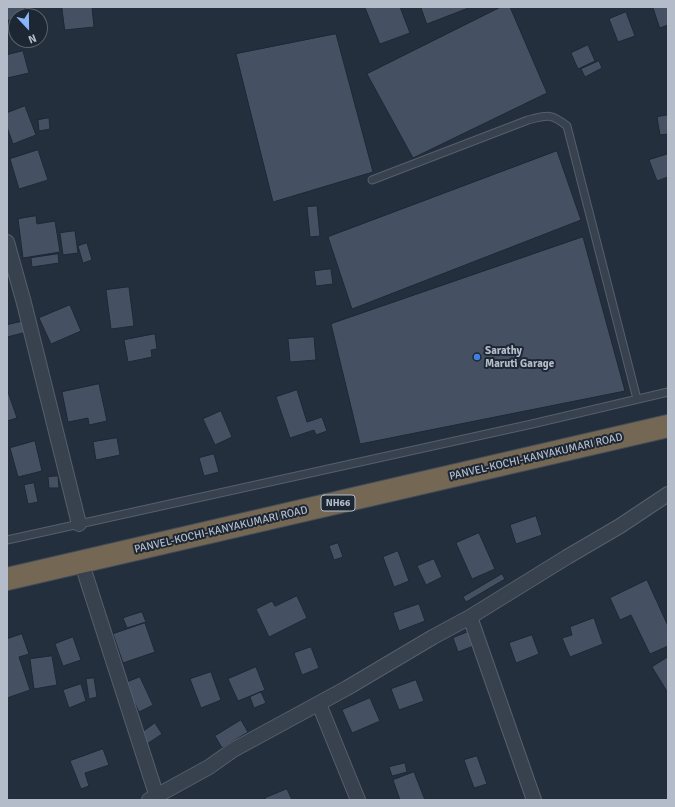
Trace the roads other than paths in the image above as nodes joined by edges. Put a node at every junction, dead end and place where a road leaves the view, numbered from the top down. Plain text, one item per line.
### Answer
1 (372, 180) dead end
2 (7, 242) edge
3 (668, 392) edge
4 (637, 399) junction
5 (668, 426) edge
6 (668, 494) edge
7 (80, 524) junction
8 (7, 540) edge
9 (81, 562) junction
10 (7, 579) edge
11 (470, 617) junction
12 (319, 704) junction
13 (155, 799) edge
14 (358, 800) edge
15 (534, 800) edge

1 - 4 lane
2 - 7 street
3 - 4 lane
4 - 7 lane
5 - 9 highway, PANVEL-KOCHI-KANYAKUMARI ROAD / NH66
6 - 11 street
7 - 8 lane
9 - 10 highway, PANVEL-KOCHI-KANYAKUMARI ROAD / NH66
9 - 13 street
11 - 12 street
11 - 15 street
12 - 13 street
12 - 14 street

